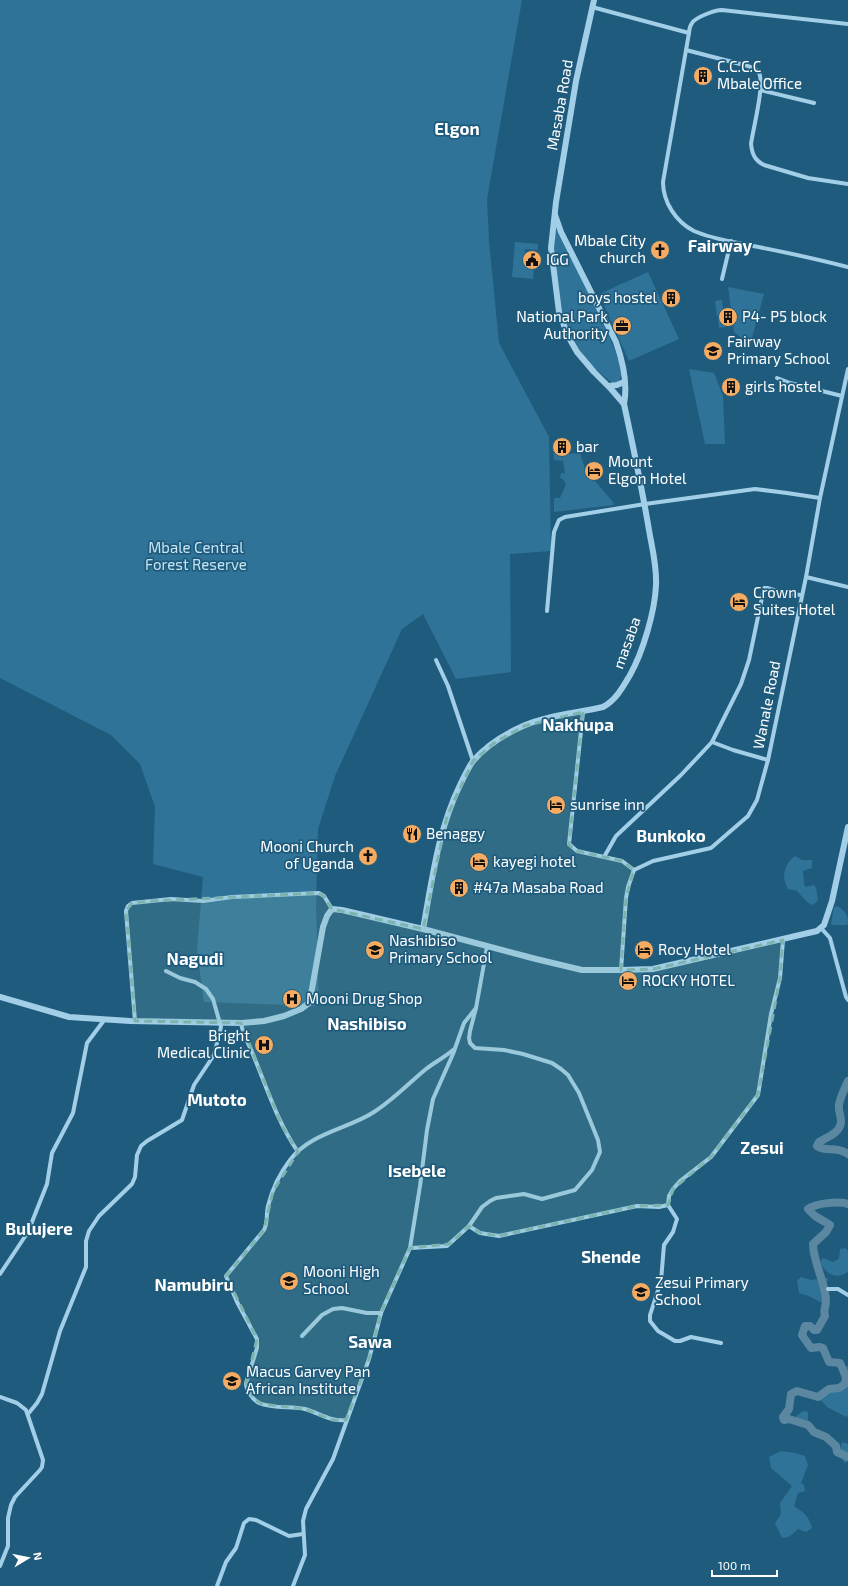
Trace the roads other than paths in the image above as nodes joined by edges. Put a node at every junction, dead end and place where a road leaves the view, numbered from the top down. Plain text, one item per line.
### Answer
1 (594, 0) edge
2 (592, 7) junction
3 (848, 24) edge
4 (688, 33) junction
5 (686, 50) junction
6 (760, 90) junction
7 (814, 103) dead end
8 (848, 184) edge
9 (554, 215) junction
10 (731, 241) junction
11 (848, 267) edge
12 (722, 279) dead end
13 (848, 369) edge
14 (777, 378) dead end
15 (624, 382) junction
16 (609, 386) junction
17 (842, 396) junction
18 (624, 404) junction
19 (820, 498) junction
20 (645, 504) junction
21 (806, 577) junction
22 (848, 587) edge
23 (802, 595) junction
24 (547, 611) dead end
25 (436, 660) dead end
26 (583, 712) junction
27 (712, 742) junction
28 (768, 760) junction
29 (473, 761) junction
30 (848, 827) edge
31 (604, 857) junction
32 (634, 870) junction
33 (332, 909) junction
34 (423, 929) junction
35 (819, 930) junction
36 (783, 940) junction
37 (487, 947) junction
38 (621, 970) junction
39 (166, 971) dead end
40 (0, 997) edge
41 (848, 1000) edge
42 (476, 1008) junction
43 (105, 1020) junction
44 (135, 1021) junction
45 (220, 1023) junction
46 (241, 1024) junction
47 (455, 1049) junction
48 (298, 1152) junction
49 (668, 1205) junction
50 (469, 1226) junction
51 (410, 1248) junction
52 (0, 1274) edge
53 (828, 1289) dead end
54 (848, 1295) edge
55 (381, 1313) junction
56 (302, 1336) dead end
57 (721, 1343) dead end
58 (0, 1397) edge
59 (28, 1414) junction
60 (346, 1420) junction
61 (303, 1534) junction
62 (0, 1566) edge
63 (218, 1586) edge
64 (293, 1586) edge

1 - 2 street, Masaba Road
2 - 4 street
2 - 9 street, Masaba Road
3 - 4 street
4 - 5 street
5 - 6 street
5 - 10 street
6 - 7 street
6 - 8 street
9 - 15 street, masaba
9 - 16 street, Masaba Road
10 - 11 street
10 - 12 street
13 - 17 street, Wanale Road
14 - 17 street
15 - 16 street
15 - 18 street, masaba
16 - 18 street, Masaba Road
17 - 19 street, Wanale Road
18 - 20 street, masaba
19 - 20 street
19 - 21 street, Wanale Road
20 - 24 street
20 - 26 street, masaba
21 - 22 street
21 - 23 street, Wanale Road
23 - 27 street
23 - 28 street, Wanale Road
25 - 29 street
26 - 29 street, masaba
26 - 31 street
27 - 28 street
27 - 31 street
28 - 32 street, Wanale Road
29 - 34 street, masaba
30 - 35 street
31 - 32 street
32 - 38 street
33 - 34 street
33 - 44 street
33 - 46 street
34 - 37 street
35 - 36 street
35 - 41 street
36 - 38 street
36 - 49 street
37 - 38 street
37 - 42 street
39 - 45 street
40 - 43 street
42 - 47 street
42 - 50 street
43 - 44 street
43 - 52 street
44 - 45 street
45 - 46 street
45 - 59 street
46 - 48 street
47 - 48 street
47 - 51 street
48 - 60 street
49 - 50 street
49 - 57 street
50 - 51 street
51 - 55 street
53 - 54 street
55 - 56 street
55 - 60 street
58 - 59 street
59 - 62 street
60 - 61 street
61 - 63 street
61 - 64 street

